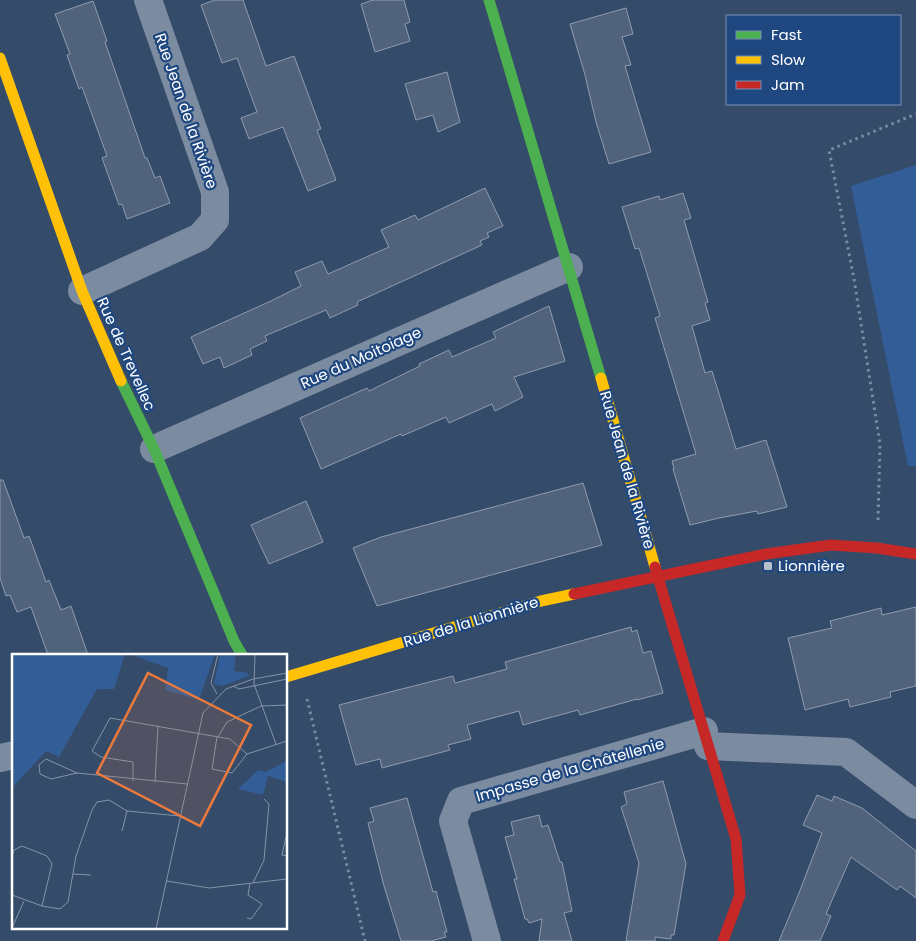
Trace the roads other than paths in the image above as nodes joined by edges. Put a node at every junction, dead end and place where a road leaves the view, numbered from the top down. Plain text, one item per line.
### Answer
1 (148, 0) edge
2 (489, 0) edge
3 (0, 58) edge
4 (569, 267) junction
5 (82, 291) junction
6 (154, 449) junction
7 (916, 554) edge
8 (657, 576) junction
9 (241, 654) edge
10 (288, 676) edge
11 (706, 739) junction
12 (916, 805) edge
13 (486, 941) edge
14 (723, 941) edge

1 - 5 street, Rue Jean de la Rivière
2 - 4 street, Rue Jean de la Rivière
3 - 5 street, Rue de Trevellec
4 - 6 street, Rue du Moitoiage
4 - 8 street, Rue Jean de la Rivière
5 - 6 street, Rue de Trevellec
6 - 9 street, Rue de Trevellec
7 - 8 street, Rue de la Lionnière
8 - 10 street, Rue de la Lionnière
8 - 11 street, Rue Jean de la Rivière
11 - 12 street
11 - 13 street, Impasse de la Châtellenie
11 - 14 street, Rue Jean de la Rivière

